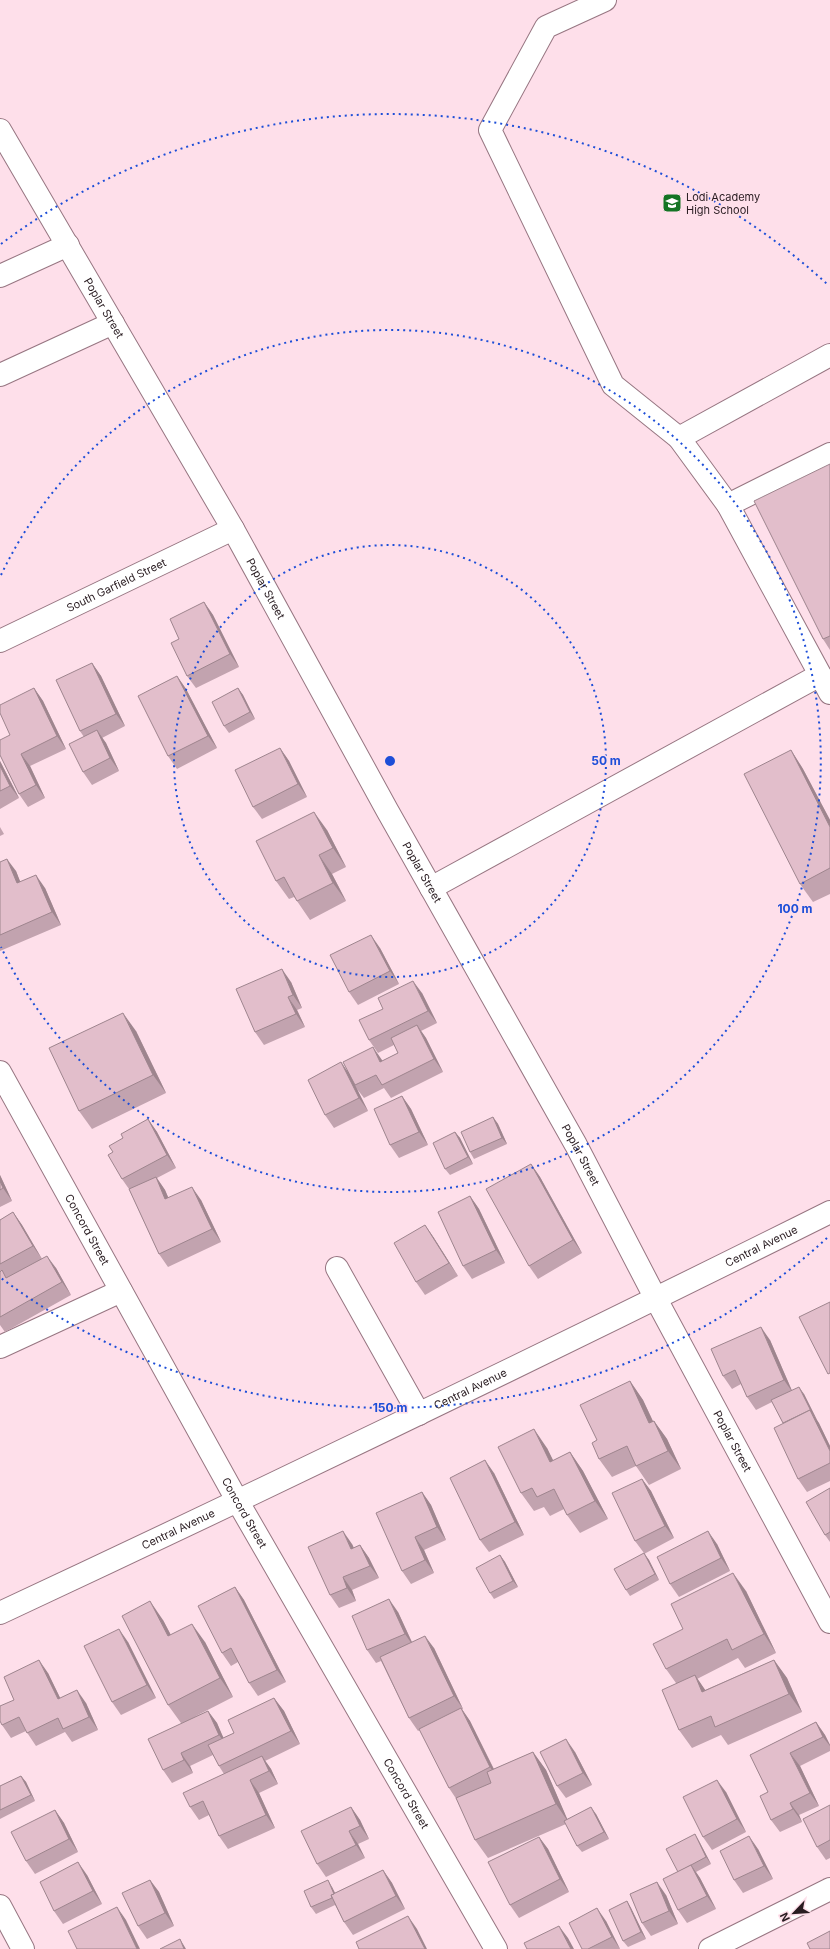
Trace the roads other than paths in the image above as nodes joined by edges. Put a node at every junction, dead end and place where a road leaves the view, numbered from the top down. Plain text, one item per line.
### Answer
1 (605, 0) edge
2 (0, 130) edge
3 (68, 245) junction
4 (0, 276) edge
5 (113, 322) junction
6 (830, 355) edge
7 (0, 375) edge
8 (679, 438) junction
9 (830, 454) edge
10 (728, 506) junction
11 (233, 529) junction
12 (0, 642) edge
13 (825, 684) edge
14 (431, 888) junction
15 (0, 1072) edge
16 (830, 1212) edge
17 (337, 1268) dead end
18 (121, 1291) junction
19 (656, 1299) junction
20 (0, 1347) edge
21 (419, 1414) junction
22 (238, 1502) junction
23 (0, 1613) edge
24 (830, 1622) edge
25 (830, 1889) edge
26 (0, 1906) edge
27 (23, 1949) edge
28 (496, 1949) edge
29 (710, 1949) edge

1 - 8 street
2 - 3 street, Poplar Street
3 - 4 street
3 - 5 street, Poplar Street
5 - 7 street
5 - 11 street, Poplar Street
6 - 8 street
8 - 10 street
9 - 10 street
10 - 13 street
11 - 12 street, South Garfield Street
11 - 14 street, Poplar Street
13 - 14 street
14 - 19 street, Poplar Street
15 - 18 street, Concord Street
16 - 19 street, Central Avenue
17 - 21 street
18 - 20 street
18 - 22 street, Concord Street
19 - 21 street, Central Avenue
19 - 24 street, Poplar Street
21 - 22 street, Central Avenue
22 - 23 street, Central Avenue
22 - 28 street, Concord Street
25 - 29 street
26 - 27 street

